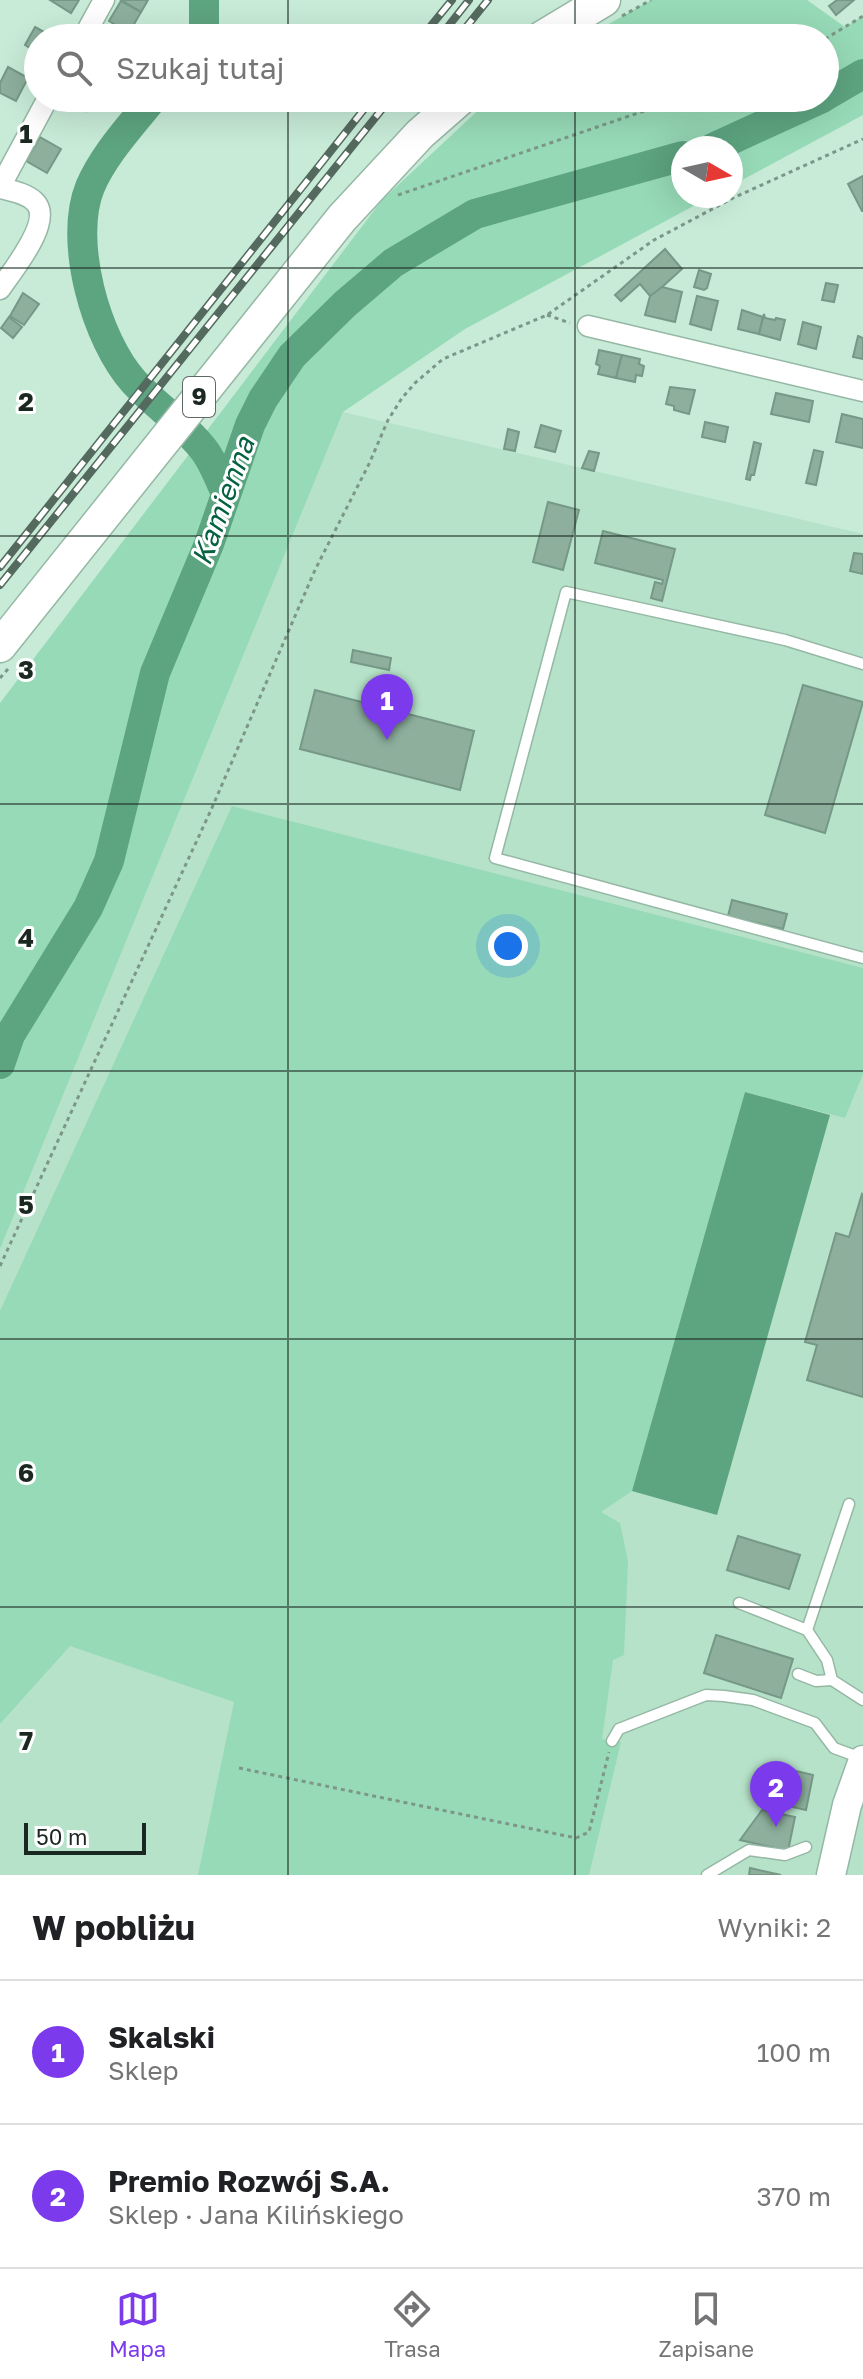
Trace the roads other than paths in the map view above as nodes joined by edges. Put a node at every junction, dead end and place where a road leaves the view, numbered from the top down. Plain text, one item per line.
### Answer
1 (104, 0) edge
2 (604, 0) edge
3 (91, 24) edge
4 (564, 24) edge
5 (41, 112) edge
6 (445, 112) edge
7 (0, 188) edge
8 (0, 289) edge
9 (588, 326) road end
10 (863, 391) edge
11 (0, 646) edge
12 (863, 664) edge
13 (863, 958) edge
14 (849, 1504) dead end
15 (739, 1603) dead end
16 (807, 1630) junction
17 (798, 1674) dead end
18 (832, 1680) junction
19 (863, 1700) edge
20 (612, 1741) road end
21 (863, 1759) edge
22 (806, 1847) dead end
23 (707, 1875) edge
24 (831, 1875) edge

1 - 3 street
2 - 4 main road
5 - 7 street
6 - 11 main road, 9
7 - 8 street
9 - 10 street
12 - 13 lane
14 - 16 lane
15 - 16 lane
16 - 18 lane
17 - 18 lane
18 - 19 lane
20 - 21 lane
21 - 24 street
22 - 23 lane

